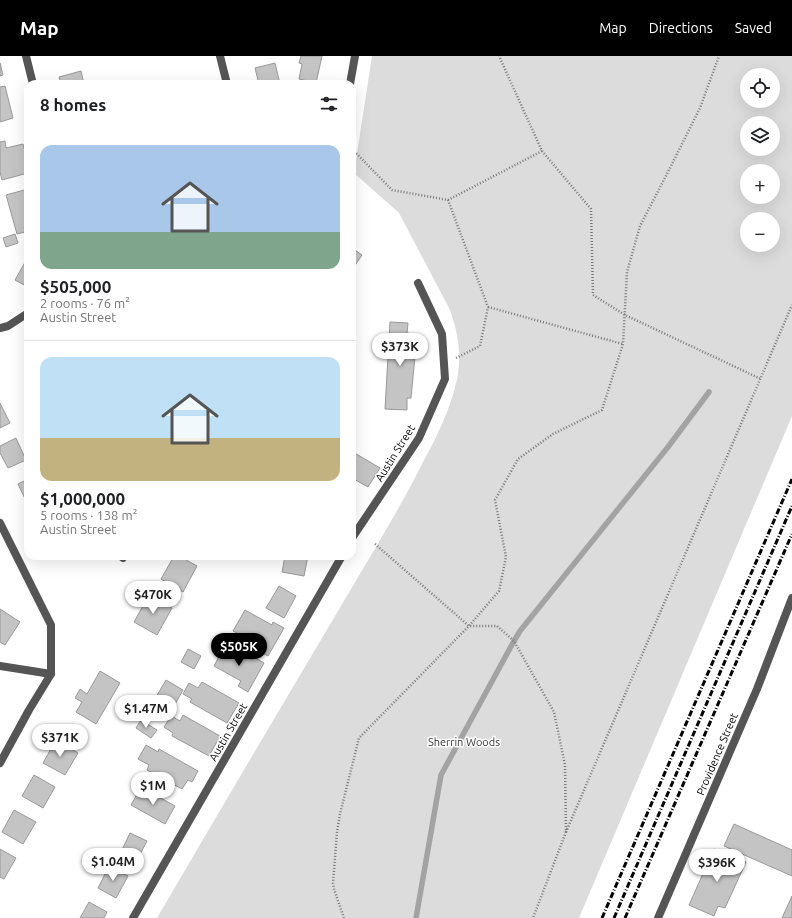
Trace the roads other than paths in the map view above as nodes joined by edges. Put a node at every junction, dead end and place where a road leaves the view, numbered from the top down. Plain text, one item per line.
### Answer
1 (26, 56) edge
2 (220, 56) edge
3 (355, 56) edge
4 (32, 80) edge
5 (226, 80) edge
6 (351, 80) edge
7 (418, 283) dead end
8 (24, 316) edge
9 (0, 328) edge
10 (0, 524) edge
11 (356, 532) edge
12 (340, 560) edge
13 (792, 598) edge
14 (0, 666) edge
15 (51, 674) junction
16 (0, 763) edge
17 (133, 918) edge
18 (658, 918) edge

1 - 4 street
2 - 5 street
3 - 6 street
7 - 11 street, Austin Street
8 - 9 street
10 - 15 street
12 - 17 street, Austin Street
13 - 18 street, Providence Street
14 - 15 street
15 - 16 street

